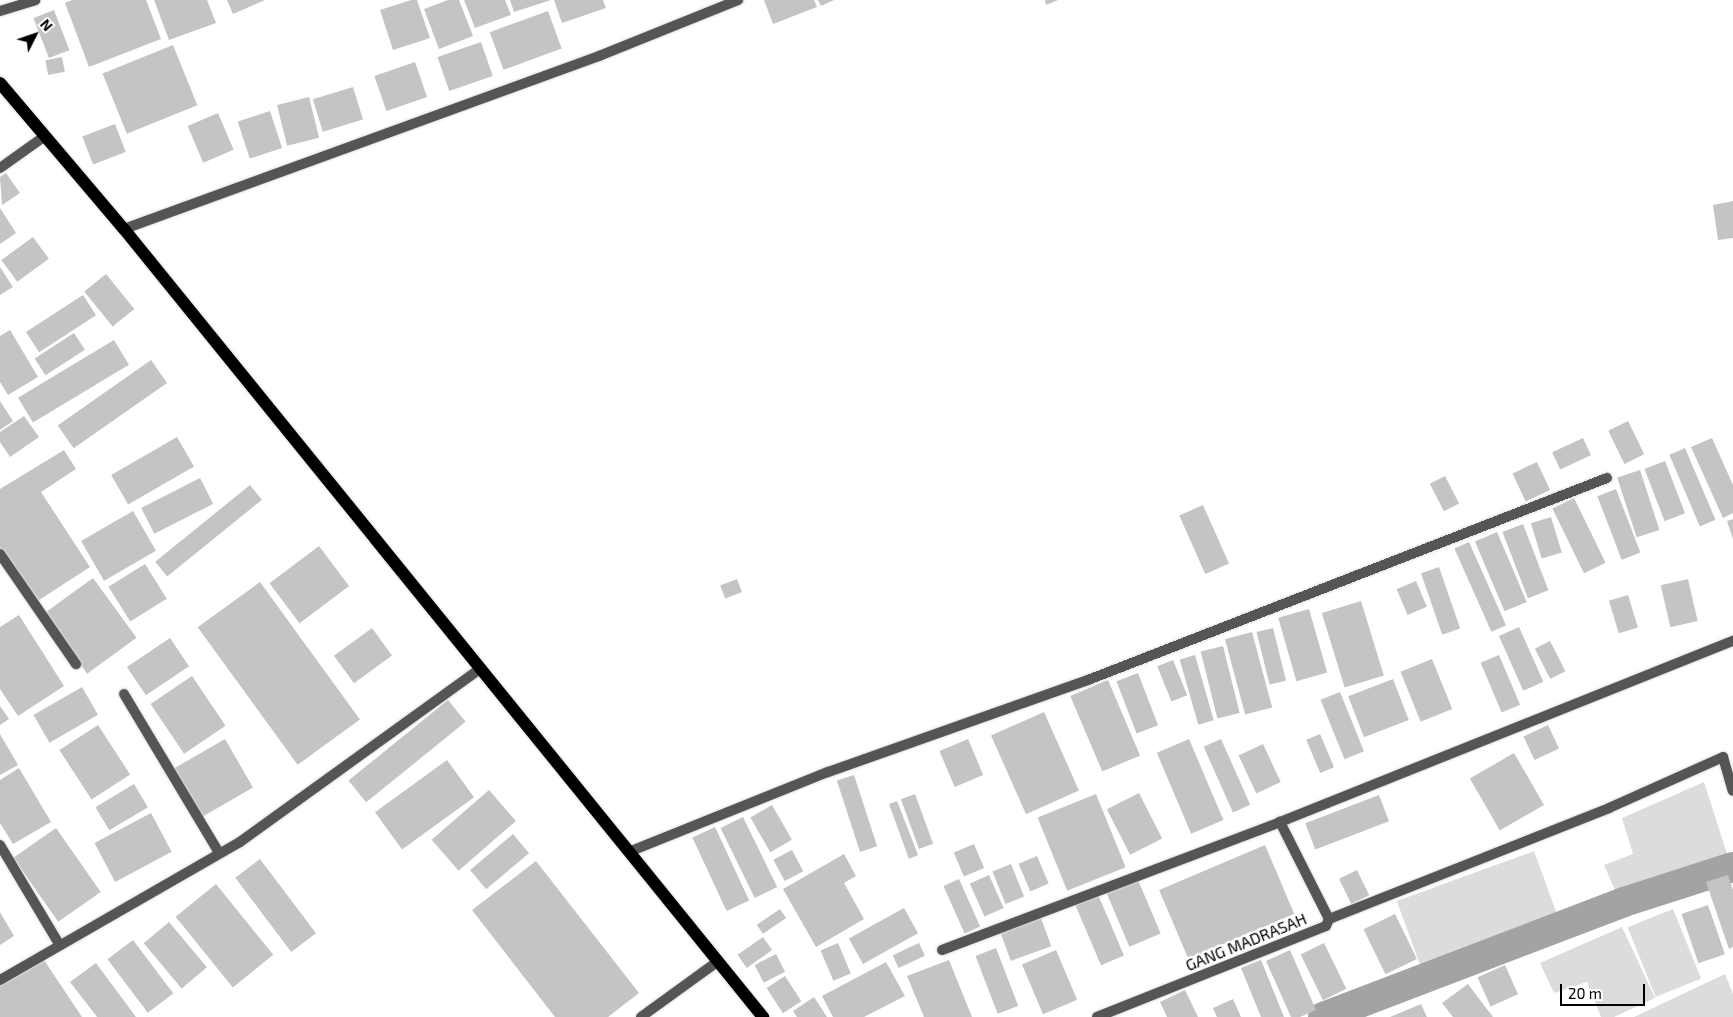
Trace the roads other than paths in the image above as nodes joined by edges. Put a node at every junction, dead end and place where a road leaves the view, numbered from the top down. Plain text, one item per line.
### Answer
1 (34, 0) edge
2 (738, 0) edge
3 (0, 11) edge
4 (0, 83) edge
5 (45, 136) junction
6 (0, 168) edge
7 (124, 229) junction
8 (1607, 478) dead end
9 (0, 554) edge
10 (1733, 641) edge
11 (76, 664) dead end
12 (480, 669) junction
13 (124, 694) dead end
14 (1733, 791) edge
15 (1280, 822) junction
16 (0, 845) edge
17 (631, 851) junction
18 (219, 853) junction
19 (1329, 919) junction
20 (59, 944) junction
21 (942, 950) dead end
22 (717, 962) junction
23 (0, 980) edge
24 (641, 1017) edge
25 (763, 1017) edge
26 (1097, 1017) edge

1 - 3 street
2 - 7 street
4 - 5 main road
5 - 6 street
5 - 7 main road
7 - 12 main road
8 - 17 street
9 - 11 street
10 - 15 street
12 - 17 main road
12 - 18 street
13 - 18 street
14 - 19 street
15 - 19 street, GANG MADRASAH
15 - 21 street
16 - 20 street
17 - 22 main road
18 - 20 street
19 - 26 street, GANG MADRASAH
20 - 23 street
22 - 24 street
22 - 25 main road

